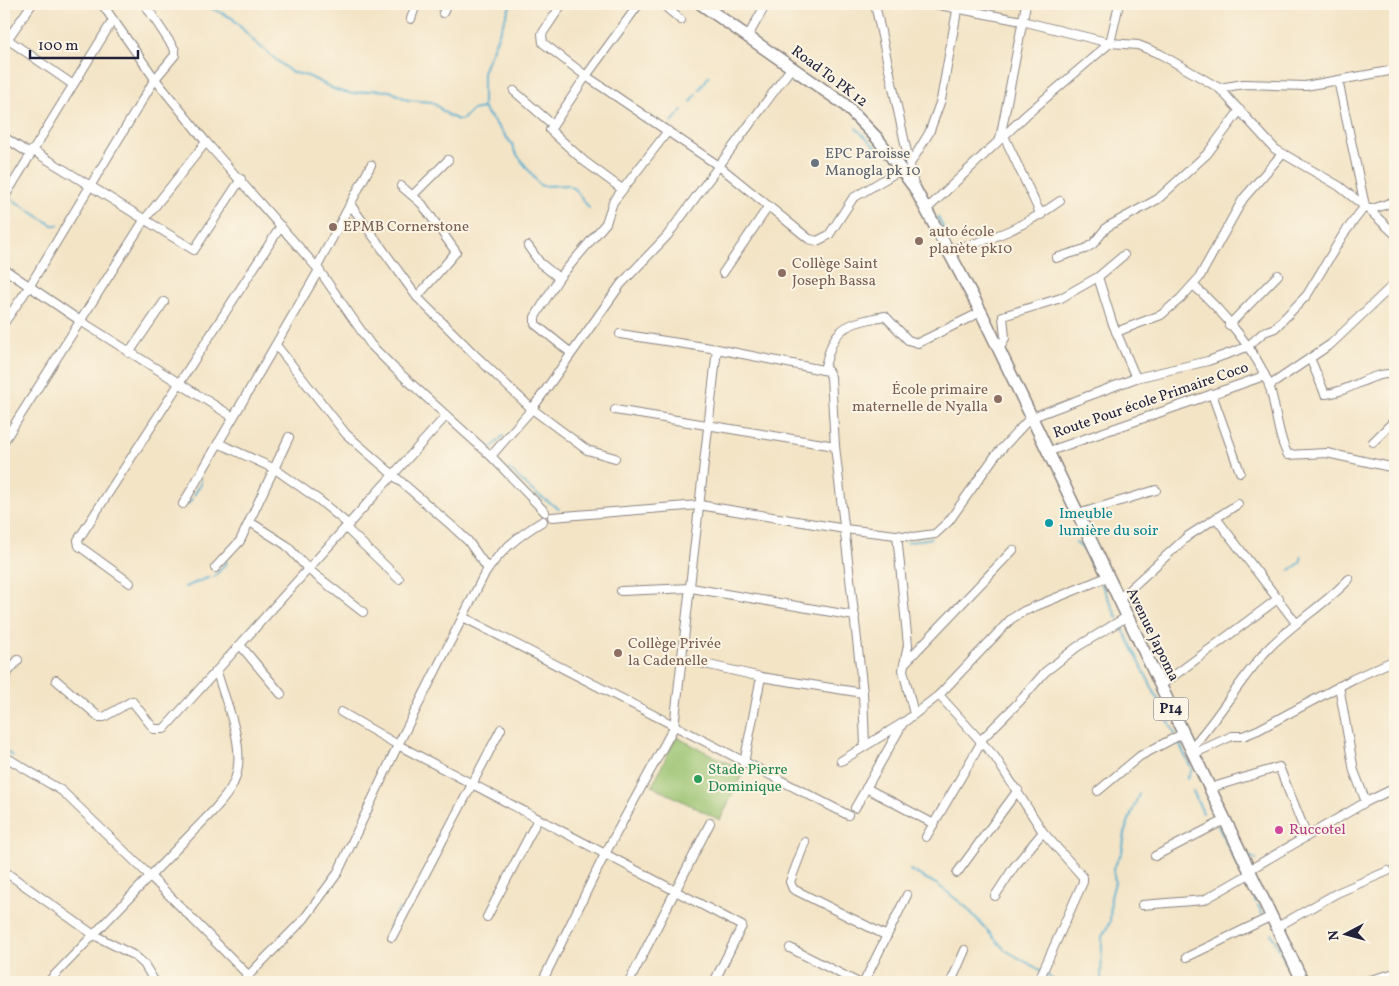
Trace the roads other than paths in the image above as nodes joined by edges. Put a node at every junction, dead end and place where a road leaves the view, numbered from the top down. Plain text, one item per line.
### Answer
1 (32, 4) edge
2 (102, 4) edge
3 (416, 4) edge
4 (447, 4) edge
5 (562, 4) edge
6 (639, 4) edge
7 (662, 4) edge
8 (701, 4) edge
9 (766, 4) edge
10 (875, 4) edge
11 (934, 4) edge
12 (1026, 4) edge
13 (1119, 4) edge
14 (146, 6) dead end
15 (958, 6) edge
16 (443, 13) dead end
17 (411, 19) dead end
18 (113, 20) junction
19 (681, 20) dead end
20 (1022, 21) junction
21 (748, 36) junction
22 (1110, 43) junction
23 (792, 67) junction
24 (1395, 70) edge
25 (586, 76) junction
26 (155, 79) junction
27 (1338, 80) junction
28 (72, 84) junction
29 (1220, 88) junction
30 (514, 92) dead end
31 (1240, 110) junction
32 (553, 125) junction
33 (668, 131) junction
34 (4, 137) edge
35 (1002, 138) junction
36 (206, 142) junction
37 (31, 152) junction
38 (1282, 154) junction
39 (448, 160) dead end
40 (371, 165) dead end
41 (719, 166) junction
42 (906, 167) junction
43 (241, 179) junction
44 (401, 186) dead end
45 (90, 188) junction
46 (622, 189) junction
47 (413, 195) junction
48 (4, 198) edge
49 (1060, 201) dead end
50 (1395, 201) edge
51 (350, 204) junction
52 (768, 207) junction
53 (1366, 208) junction
54 (927, 209) junction
55 (1041, 215) junction
56 (146, 219) junction
57 (281, 226) junction
58 (1395, 234) edge
59 (528, 246) dead end
60 (949, 250) junction
61 (1124, 255) dead end
62 (1056, 258) dead end
63 (318, 268) junction
64 (4, 269) edge
65 (723, 273) dead end
66 (1278, 275) dead end
67 (1098, 277) junction
68 (559, 278) junction
69 (1395, 283) edge
70 (1193, 285) junction
71 (29, 287) junction
72 (417, 297) junction
73 (164, 302) dead end
74 (981, 312) junction
75 (79, 320) junction
76 (4, 323) edge
77 (1229, 325) junction
78 (1116, 332) junction
79 (620, 334) dead end
80 (276, 345) junction
81 (1248, 347) junction
82 (717, 349) junction
83 (999, 350) junction
84 (130, 353) junction
85 (571, 353) junction
86 (1310, 358) junction
87 (824, 370) junction
88 (1395, 374) edge
89 (1264, 376) junction
90 (1136, 378) junction
91 (179, 385) junction
92 (1269, 386) junction
93 (1212, 394) junction
94 (532, 408) junction
95 (615, 410) dead end
96 (446, 416) junction
97 (233, 417) junction
98 (1030, 418) junction
99 (1395, 420) edge
100 (708, 425) junction
101 (1040, 436) joint
102 (289, 437) dead end
103 (4, 441) edge
104 (1373, 442) dead end
105 (218, 443) junction
106 (835, 446) junction
107 (1047, 452) junction
108 (491, 456) junction
109 (615, 458) dead end
110 (1395, 468) edge
111 (275, 469) junction
112 (1240, 472) dead end
113 (394, 475) junction
114 (1156, 490) dead end
115 (183, 504) dead end
116 (1238, 504) dead end
117 (699, 505) junction
118 (1078, 514) junction
119 (549, 515) junction
120 (1216, 518) junction
121 (250, 522) junction
122 (348, 527) junction
123 (845, 529) junction
124 (897, 535) junction
125 (1013, 550) dead end
126 (215, 568) dead end
127 (488, 569) junction
128 (309, 570) junction
129 (1107, 577) junction
130 (1349, 579) dead end
131 (398, 580) dead end
132 (130, 582) dead end
133 (691, 588) junction
134 (621, 591) dead end
135 (1279, 598) junction
136 (1120, 599) junction
137 (363, 612) dead end
138 (855, 616) junction
139 (1128, 616) junction
140 (463, 617) junction
141 (1296, 623) junction
142 (241, 646) junction
143 (683, 659) junction
144 (18, 660) dead end
145 (1395, 660) edge
146 (903, 664) junction
147 (217, 672) junction
148 (4, 677) edge
149 (761, 677) junction
150 (56, 680) dead end
151 (1160, 686) junction
152 (1340, 686) junction
153 (863, 693) junction
154 (281, 694) dead end
155 (939, 695) junction
156 (341, 712) dead end
157 (914, 714) junction
158 (903, 723) junction
159 (674, 726) junction
160 (501, 728) dead end
161 (1182, 734) junction
162 (981, 742) junction
163 (398, 745) junction
164 (865, 746) junction
165 (1191, 751) junction
166 (4, 756) edge
167 (841, 761) dead end
168 (744, 763) junction
169 (472, 784) junction
170 (866, 788) junction
171 (1210, 788) junction
172 (1395, 788) edge
173 (1018, 790) junction
174 (1098, 791) dead end
175 (1366, 802) junction
176 (855, 808) dead end
177 (848, 815) dead end
178 (538, 819) junction
179 (1225, 820) junction
180 (710, 823) dead end
181 (934, 824) junction
182 (1043, 832) junction
183 (1307, 836) junction
184 (926, 837) dead end
185 (805, 842) dead end
186 (605, 854) junction
187 (1155, 856) dead end
188 (4, 871) edge
189 (1388, 871) dead end
190 (1250, 872) junction
191 (957, 874) dead end
192 (149, 875) junction
193 (676, 891) junction
194 (907, 895) dead end
195 (995, 896) dead end
196 (1142, 905) dead end
197 (487, 917) dead end
198 (1274, 922) junction
199 (94, 935) junction
200 (886, 936) junction
201 (392, 937) dead end
202 (790, 948) dead end
203 (965, 950) dead end
204 (1188, 957) dead end
205 (1395, 973) edge
206 (249, 976) junction
207 (4, 980) edge
208 (6, 982) edge
209 (48, 982) edge
210 (155, 982) edge
211 (242, 982) edge
212 (542, 982) edge
213 (629, 982) edge
214 (714, 982) edge
215 (857, 982) edge
216 (864, 982) edge
217 (951, 982) edge
218 (1038, 982) edge
219 (1303, 982) edge
220 (1364, 982) edge

1 - 28 street
2 - 18 street
3 - 17 street
4 - 16 street
5 - 25 street
6 - 25 street
7 - 19 street
8 - 21 main road, Road To PK 12 / P14
9 - 21 street
10 - 42 street
11 - 15 street
12 - 20 street
13 - 22 street
14 - 26 street
15 - 20 street
15 - 42 street
18 - 26 street
18 - 28 street
20 - 22 street
20 - 35 street
21 - 23 main road, Road To PK 12 / P14
22 - 29 street
22 - 35 street
23 - 41 street
23 - 42 main road, Road To PK 12 / P14
24 - 27 street
25 - 32 street
25 - 33 street
26 - 36 street
26 - 45 street
27 - 29 street
27 - 53 street
28 - 37 street
29 - 31 street
30 - 32 street
31 - 38 street
31 - 62 street
32 - 46 street
33 - 41 street
33 - 46 street
34 - 37 street
35 - 54 street
35 - 55 street
36 - 43 street
36 - 56 street
37 - 45 street
37 - 48 street
38 - 53 street
38 - 70 street
39 - 47 street
40 - 51 street
41 - 52 street
41 - 85 street
42 - 52 street
42 - 54 main road, Road To PK 12 / P14
43 - 56 street
43 - 57 street
44 - 47 street
45 - 56 street
45 - 71 street
46 - 68 street
47 - 72 street
49 - 55 street
50 - 53 street
51 - 63 street
51 - 72 street
52 - 65 street
53 - 58 street
53 - 81 street
54 - 60 main road, Road To PK 12 / P14
55 - 60 street
56 - 75 street
57 - 63 street
57 - 91 street
59 - 68 street
60 - 74 main road, Road To PK 12 / P14
61 - 67 street
63 - 80 street
63 - 96 street
64 - 71 street
66 - 77 street
67 - 78 street
67 - 83 street
68 - 85 street
69 - 86 street
70 - 77 street
70 - 78 street
71 - 75 street
71 - 76 street
72 - 94 street
73 - 84 street
74 - 83 main road, Road To PK 12 / P14
74 - 87 street
75 - 84 street
75 - 103 street
77 - 81 street
78 - 90 street
79 - 82 street
80 - 97 street
80 - 113 street
81 - 89 street
81 - 90 street
82 - 87 street
82 - 100 street
83 - 98 main road, Road To PK 12 / P14
84 - 91 street
85 - 94 street
86 - 88 street
86 - 92 street
87 - 106 street
89 - 92 street
89 - 93 street, Route Pour école Primaire Coco
90 - 98 street
91 - 97 street
91 - 132 street
92 - 110 street
93 - 107 street, Route Pour école Primaire Coco
93 - 112 street
94 - 108 street
94 - 109 street
95 - 100 street
96 - 108 street
96 - 113 street
97 - 105 street
98 - 101 main road, Road To PK 12 / P14
98 - 124 street
99 - 104 street
100 - 106 street
100 - 117 street
101 - 107 main road, Avenue Japoma / P14
102 - 111 street
105 - 111 street
105 - 115 street
106 - 123 street
107 - 118 main road, Avenue Japoma / P14
108 - 119 street
111 - 121 street
111 - 122 street
113 - 122 street
113 - 127 street
114 - 118 street
116 - 120 street
117 - 119 street
117 - 123 street
117 - 133 street
118 - 129 main road, Avenue Japoma / P14
119 - 127 street
120 - 135 street
120 - 136 street
121 - 126 street
121 - 128 street
122 - 128 street
122 - 131 street
123 - 124 street
123 - 138 street
124 - 146 street
125 - 146 street
127 - 140 street
128 - 137 street
128 - 142 street
129 - 136 main road, Avenue Japoma / P14
129 - 155 street
130 - 141 street
133 - 134 street
133 - 138 street
133 - 143 street
135 - 141 street
135 - 151 street
136 - 139 main road, Avenue Japoma / P14
138 - 153 street
139 - 151 main road, Avenue Japoma / P14
139 - 162 street
140 - 159 street
140 - 163 street
141 - 165 street
142 - 147 street
142 - 154 street
143 - 149 street
143 - 159 street
144 - 148 street
145 - 152 street
146 - 157 street
147 - 150 street
147 - 192 street
149 - 153 street
149 - 168 street
151 - 161 main road, Avenue Japoma / P14
152 - 165 street
152 - 175 street
153 - 164 street
155 - 157 street
155 - 162 street
156 - 163 street
157 - 158 street
158 - 164 street
158 - 170 street
159 - 168 street
159 - 186 street
160 - 169 street
161 - 165 main road, Avenue Japoma / P14
161 - 174 street
162 - 173 street
162 - 181 street
163 - 169 street
163 - 206 street
164 - 167 street
165 - 171 main road, Avenue Japoma / P14
166 - 192 street
168 - 177 street
169 - 178 street
169 - 201 street
170 - 176 street
170 - 181 street
171 - 179 main road, Avenue Japoma / P14
171 - 183 street
172 - 175 street
173 - 182 street
173 - 191 street
175 - 183 street
178 - 186 street
178 - 197 street
179 - 187 street
179 - 190 main road, Avenue Japoma / P14
180 - 193 street
181 - 184 street
182 - 195 street
182 - 218 street
183 - 190 street
185 - 200 street
186 - 193 street
186 - 212 street
188 - 199 street
189 - 198 street
190 - 196 street
190 - 198 main road, Avenue Japoma / P14
192 - 199 street
192 - 206 street
193 - 213 street
193 - 214 street
194 - 200 street
198 - 204 street
198 - 219 main road, Avenue Japoma / P14
199 - 209 street
199 - 210 street
200 - 216 street
202 - 215 street
203 - 217 street
205 - 220 street
206 - 211 street
207 - 208 street

